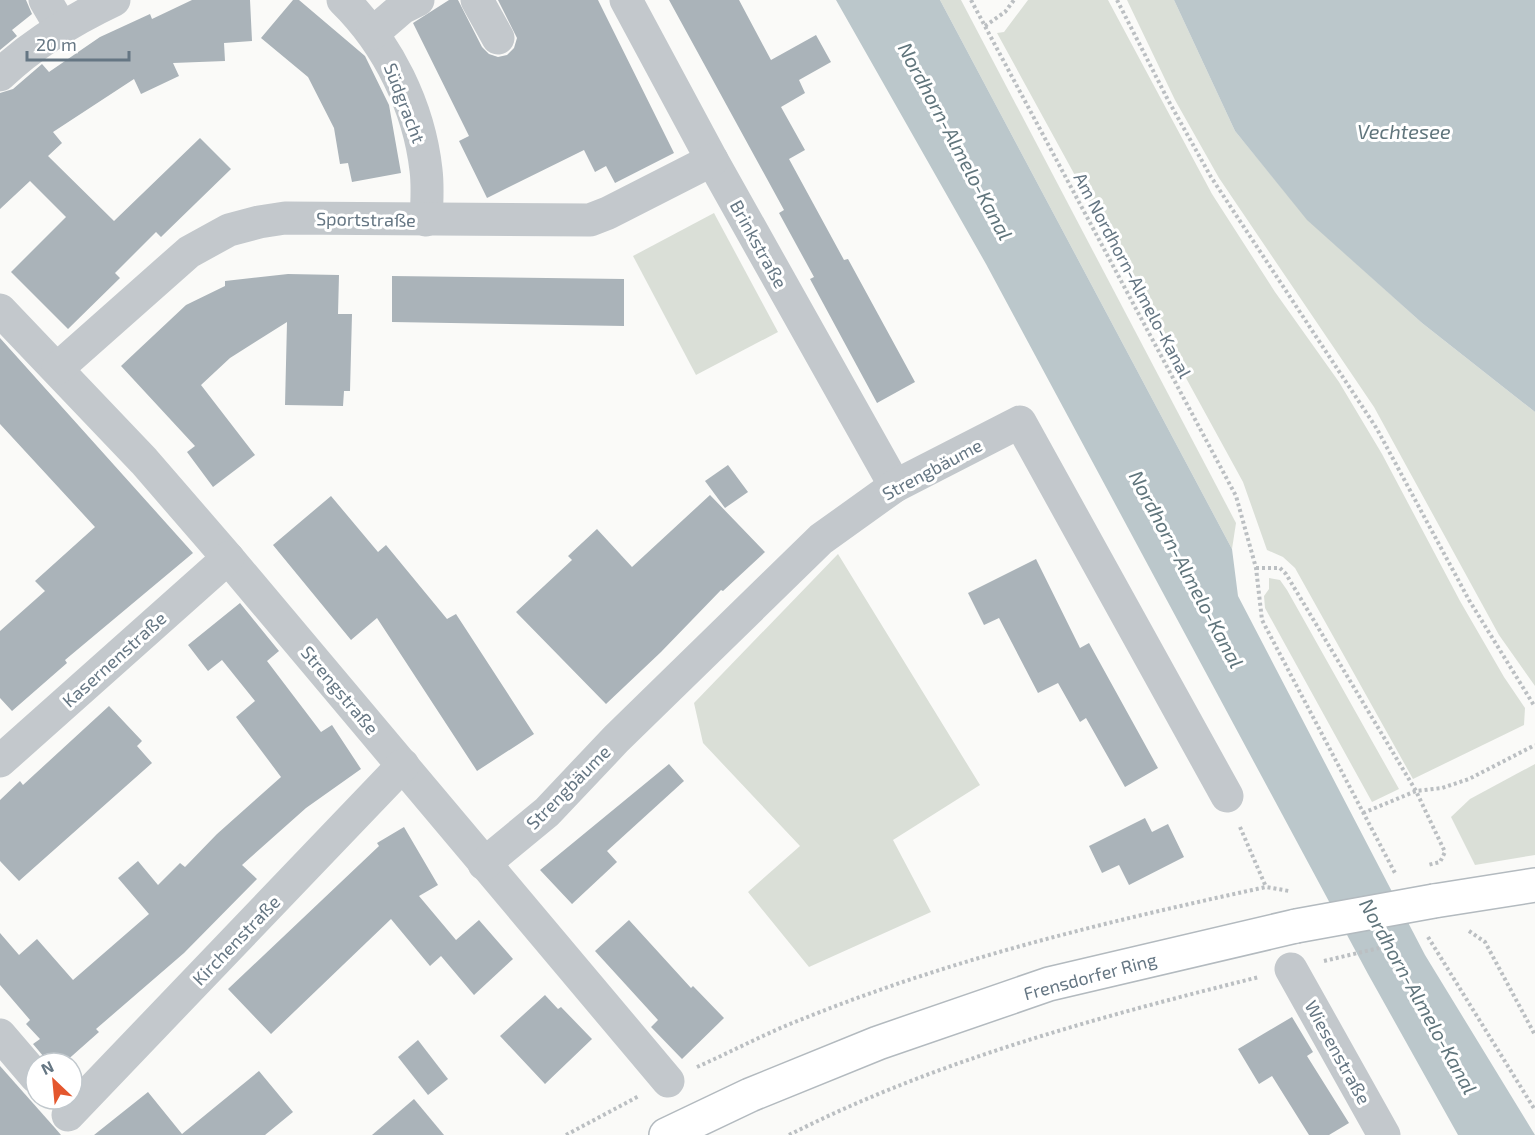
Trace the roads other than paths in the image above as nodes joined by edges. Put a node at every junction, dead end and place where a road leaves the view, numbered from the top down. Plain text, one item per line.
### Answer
1 (114, 0) edge
2 (343, 0) edge
3 (418, 0) edge
4 (477, 0) edge
5 (626, 0) edge
6 (53, 14) edge
7 (373, 33) junction
8 (498, 38) dead end
9 (0, 75) edge
10 (712, 160) junction
11 (426, 220) junction
12 (0, 310) edge
13 (58, 368) junction
14 (895, 486) junction
15 (228, 558) junction
16 (0, 761) edge
17 (403, 765) junction
18 (1227, 796) road end
19 (484, 864) junction
20 (1535, 885) edge
21 (1291, 969) road end
22 (0, 1035) edge
23 (24, 1063) edge
24 (668, 1081) road end
25 (70, 1116) edge
26 (666, 1135) edge
27 (1384, 1135) edge

1 - 6 street
2 - 7 street, Südgracht
3 - 7 street
4 - 8 street
5 - 10 street, Brinkstraße
6 - 9 street
7 - 11 street, Südgracht
10 - 11 street, Sportstraße
10 - 14 street, Brinkstraße
11 - 13 street, Sportstraße
12 - 13 street, Strengstraße
13 - 15 street, Strengstraße
14 - 18 street, Strengbäume
14 - 19 street, Strengbäume
15 - 16 street, Kasernenstraße
15 - 17 street, Strengstraße
17 - 19 street, Strengstraße
17 - 25 street, Kirchenstraße
19 - 24 street, Strengstraße
20 - 26 street, Frensdorfer Ring, bridge
21 - 27 street, Wiesenstraße
22 - 23 street

